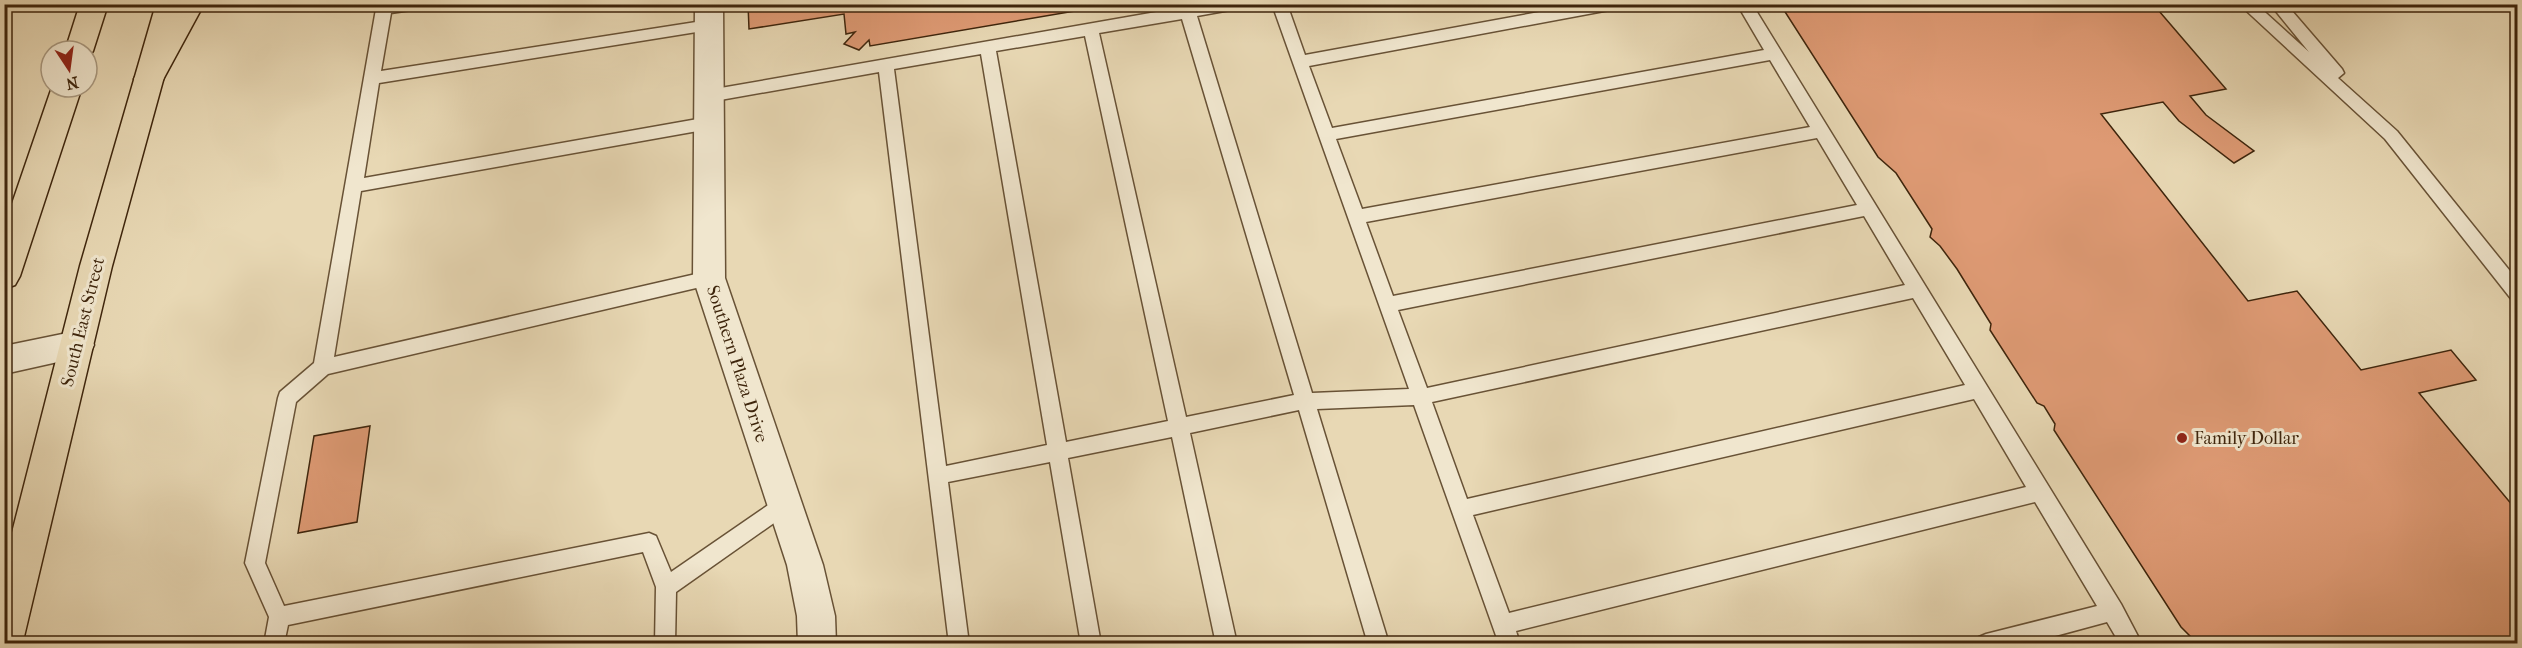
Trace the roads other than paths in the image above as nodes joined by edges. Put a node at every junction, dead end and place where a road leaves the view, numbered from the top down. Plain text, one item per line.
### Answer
1 (94, 4) edge
2 (170, 4) edge
3 (190, 4) edge
4 (418, 4) edge
5 (1236, 4) edge
6 (1279, 4) edge
7 (1615, 4) edge
8 (1743, 4) edge
9 (2246, 4) edge
10 (2277, 4) edge
11 (386, 7) edge
12 (1188, 13) junction
13 (709, 15) edge
14 (1091, 30) junction
15 (83, 39) edge
16 (988, 48) junction
17 (1773, 54) junction
18 (1300, 62) junction
19 (886, 65) junction
20 (372, 78) junction
21 (149, 79) junction
22 (63, 99) edge
23 (709, 110) junction
24 (1821, 131) junction
25 (1326, 135) junction
26 (2391, 135) junction
27 (354, 186) junction
28 (1868, 209) junction
29 (1356, 217) junction
30 (4, 276) edge
31 (709, 278) junction
32 (1917, 290) junction
33 (2517, 295) edge
34 (1387, 305) junction
35 (77, 345) junction
36 (4, 360) edge
37 (323, 368) junction
38 (1979, 390) junction
39 (1420, 397) junction
40 (1306, 401) junction
41 (1178, 426) junction
42 (1057, 451) junction
43 (938, 476) junction
44 (2041, 492) junction
45 (784, 505) junction
46 (1461, 509) junction
47 (666, 587) junction
48 (2114, 611) junction
49 (279, 617) junction
50 (1503, 624) junction
51 (4, 641) edge
52 (274, 644) edge
53 (665, 644) edge
54 (817, 644) edge
55 (959, 644) edge
56 (1091, 644) edge
57 (1227, 644) edge
58 (1378, 644) edge
59 (1509, 644) edge
60 (1986, 644) edge
61 (2132, 644) edge

1 - 15 main road
2 - 21 main road, South East Street
3 - 21 main road
4 - 11 lane
5 - 12 lane
6 - 18 lane
7 - 18 lane
8 - 17 lane
9 - 26 lane
10 - 26 lane
11 - 20 lane
12 - 14 lane
12 - 40 lane
13 - 20 lane
13 - 23 street, Southern Plaza Drive
14 - 16 lane
14 - 41 lane
16 - 19 lane
16 - 42 lane
17 - 24 lane
17 - 25 lane
18 - 25 lane
19 - 23 lane
19 - 43 lane
20 - 27 lane
21 - 35 main road, South East Street
22 - 30 main road
23 - 27 lane
23 - 31 street, Southern Plaza Drive
24 - 28 lane
24 - 29 lane
25 - 29 lane
26 - 33 lane
27 - 37 lane
28 - 32 lane
28 - 34 lane
29 - 34 lane
31 - 37 lane
31 - 45 street, Southern Plaza Drive
32 - 38 lane
32 - 39 lane
34 - 39 lane
35 - 36 street
35 - 51 main road, South East Street
37 - 49 lane
38 - 44 lane
38 - 46 lane
39 - 40 lane
39 - 46 lane
40 - 41 lane
40 - 58 lane
41 - 42 lane
41 - 57 lane
42 - 43 lane
42 - 56 lane
43 - 55 lane
44 - 48 lane
44 - 50 lane
45 - 47 lane
45 - 54 street, Southern Plaza Drive
46 - 50 lane
47 - 49 lane
47 - 53 lane
48 - 60 lane
48 - 61 lane
49 - 52 lane
50 - 59 lane

